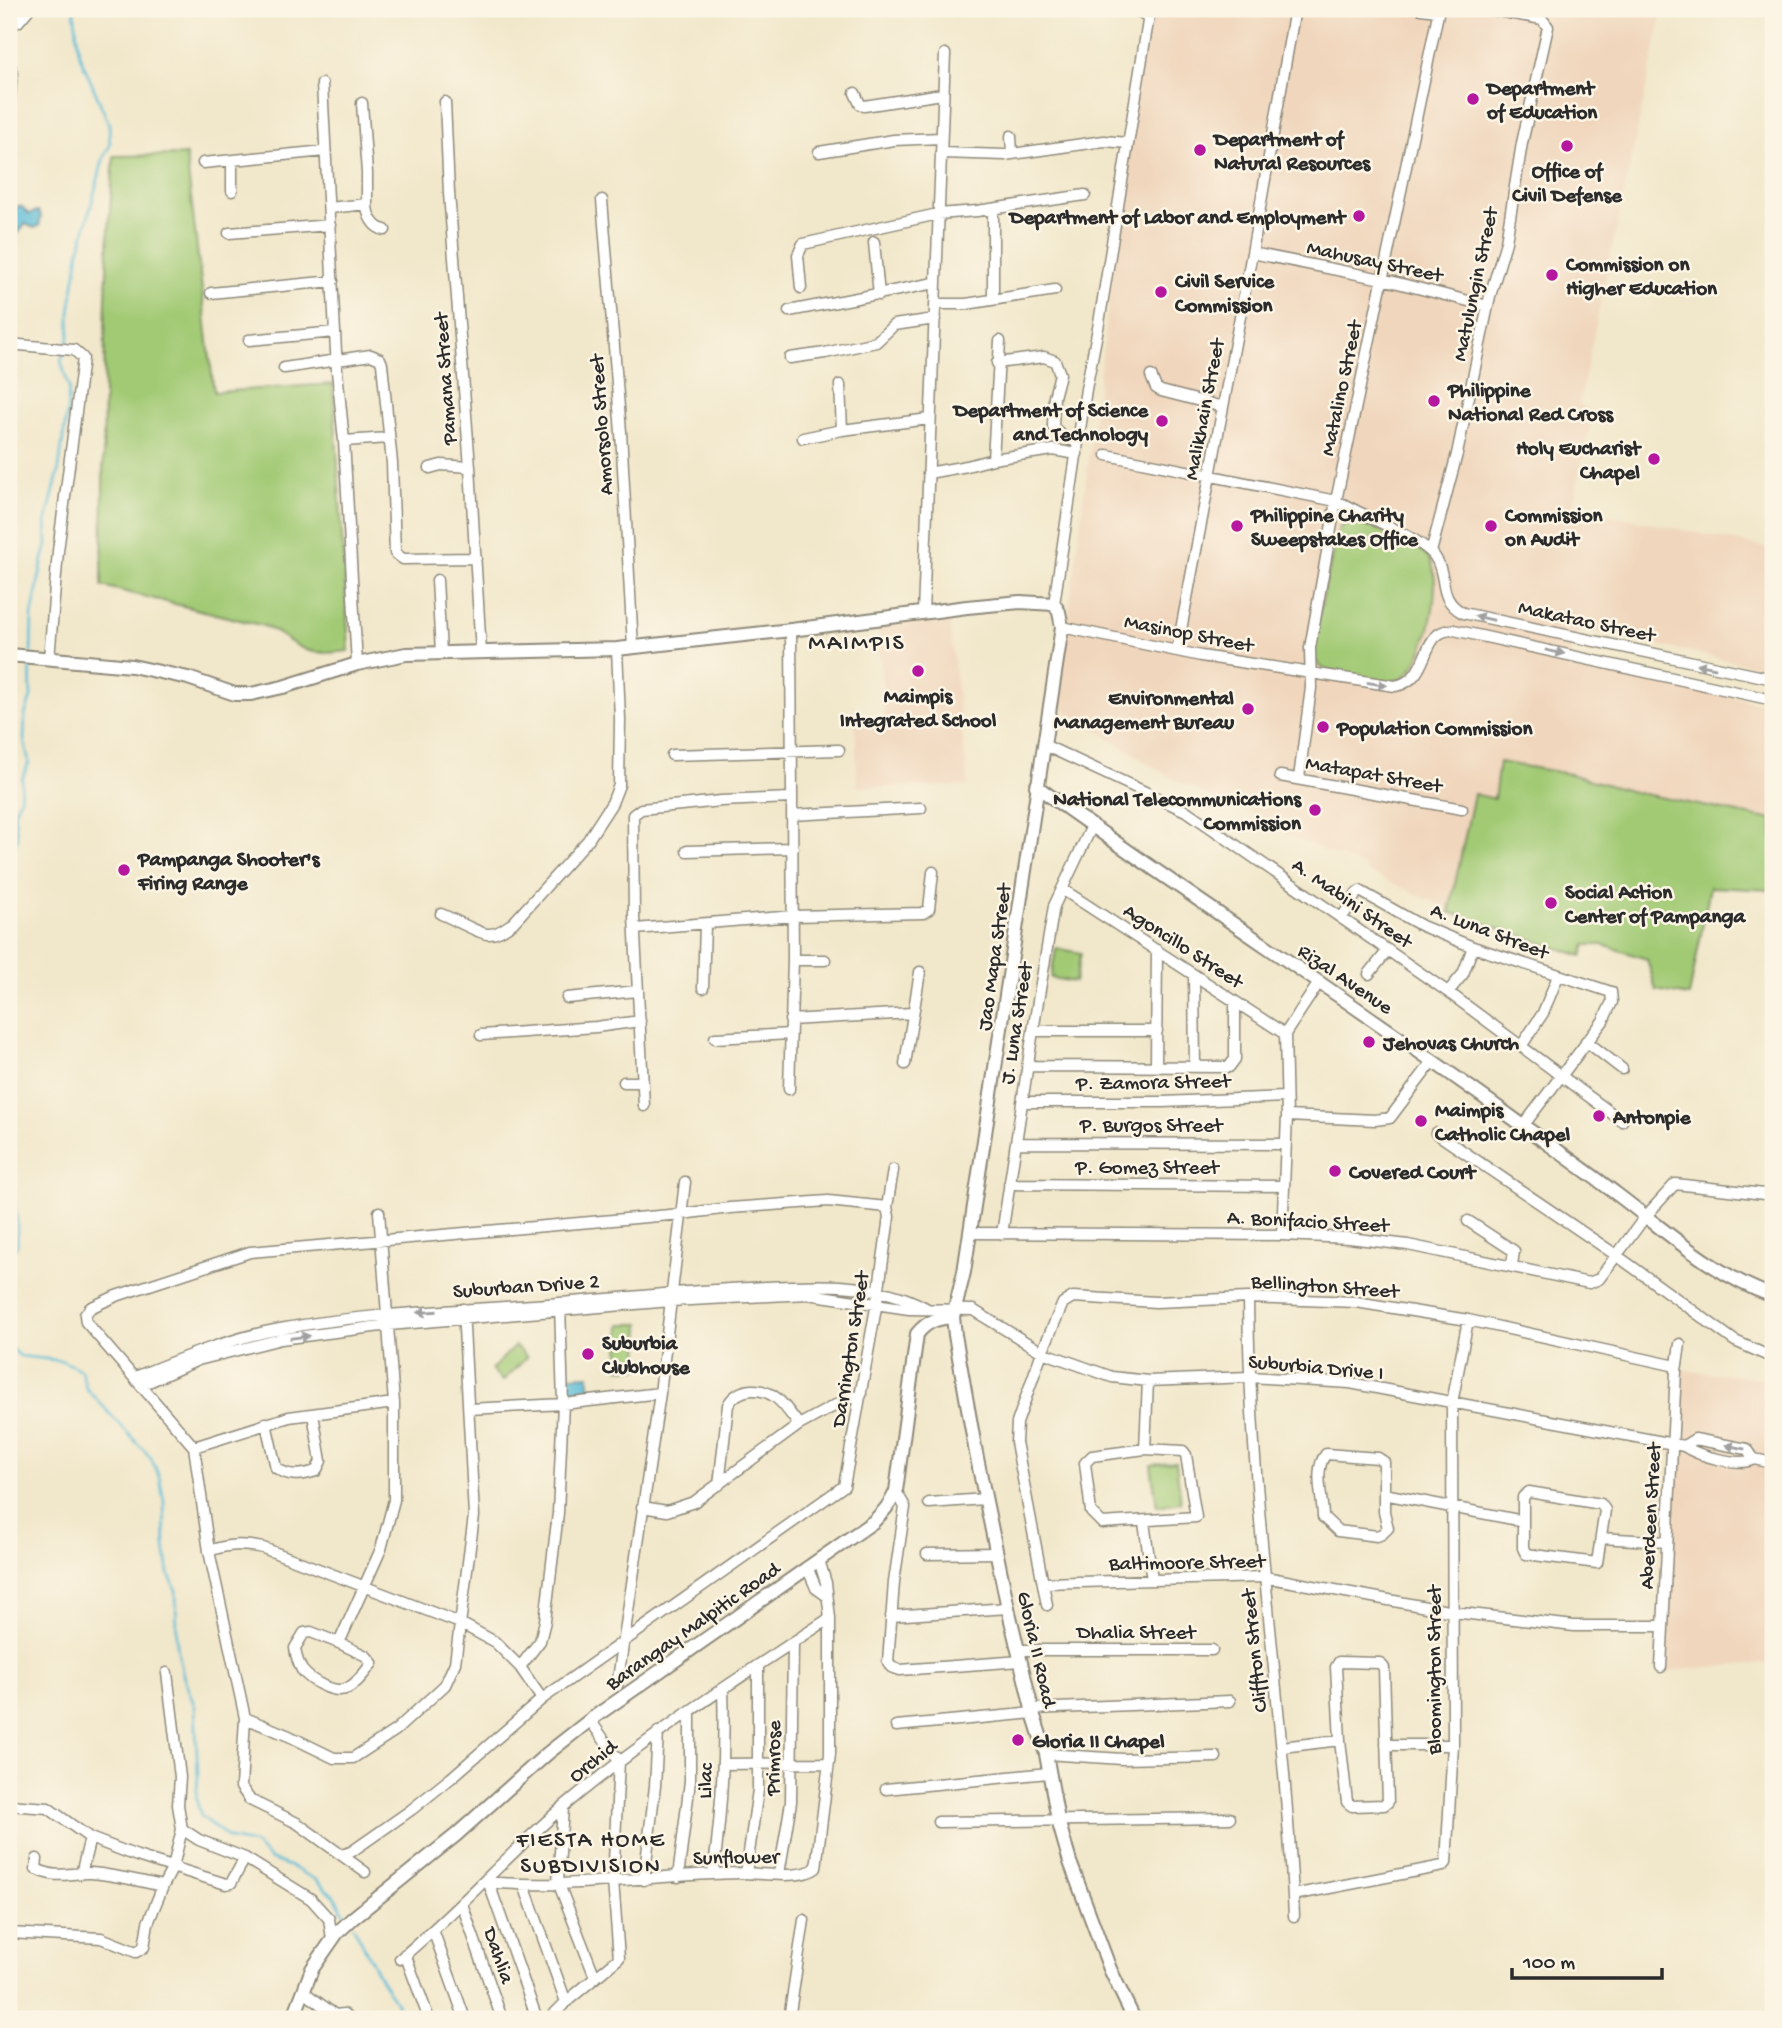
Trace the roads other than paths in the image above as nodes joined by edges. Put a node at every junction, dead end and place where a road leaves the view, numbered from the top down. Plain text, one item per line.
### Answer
1 (29, 9) edge
2 (1134, 9) edge
3 (1295, 9) edge
4 (1421, 9) edge
5 (1486, 9) edge
6 (1439, 10) edge
7 (1150, 13) edge
8 (9, 25) edge
9 (945, 54) dead end
10 (9, 62) edge
11 (322, 84) dead end
12 (856, 93) dead end
13 (943, 94) junction
14 (446, 102) dead end
15 (362, 103) dead end
16 (9, 112) edge
17 (1011, 136) dead end
18 (941, 138) junction
19 (1128, 143) junction
20 (325, 151) junction
21 (819, 152) dead end
22 (941, 153) junction
23 (1012, 154) junction
24 (232, 162) junction
25 (203, 163) dead end
26 (232, 191) dead end
27 (1085, 195) dead end
28 (602, 200) dead end
29 (367, 204) junction
30 (329, 208) junction
31 (993, 209) junction
32 (938, 214) junction
33 (330, 225) junction
34 (385, 230) dead end
35 (229, 233) dead end
36 (874, 242) dead end
37 (1252, 253) junction
38 (1382, 279) junction
39 (333, 281) junction
40 (935, 284) junction
41 (801, 288) dead end
42 (1055, 290) dead end
43 (211, 293) dead end
44 (879, 295) junction
45 (993, 298) junction
46 (935, 304) junction
47 (1489, 306) junction
48 (789, 310) dead end
49 (935, 319) junction
50 (335, 332) junction
51 (249, 340) dead end
52 (1000, 341) dead end
53 (9, 344) edge
54 (790, 358) dead end
55 (337, 361) junction
56 (998, 363) junction
57 (284, 368) dead end
58 (1151, 376) dead end
59 (841, 385) dead end
60 (1223, 407) junction
61 (929, 419) junction
62 (842, 430) junction
63 (389, 438) junction
64 (803, 438) dead end
65 (344, 441) junction
66 (1078, 443) junction
67 (1077, 454) junction
68 (1107, 455) dead end
69 (993, 459) junction
70 (470, 467) junction
71 (430, 468) dead end
72 (928, 473) junction
73 (1210, 475) junction
74 (1336, 501) junction
75 (1431, 552) junction
76 (476, 558) junction
77 (438, 580) dead end
78 (1054, 604) junction
79 (923, 613) junction
80 (1062, 627) junction
81 (791, 630) junction
82 (1441, 631) joint
83 (633, 647) junction
84 (617, 649) junction
85 (1177, 651) junction
86 (441, 653) junction
87 (481, 653) junction
88 (14, 656) edge
89 (45, 659) junction
90 (357, 664) junction
91 (1310, 673) junction
92 (1773, 679) edge
93 (1773, 700) edge
94 (1044, 745) junction
95 (790, 750) junction
96 (839, 750) dead end
97 (672, 755) dead end
98 (1279, 776) dead end
99 (1299, 778) junction
100 (1036, 786) junction
101 (792, 798) junction
102 (921, 808) dead end
103 (1462, 809) dead end
104 (792, 815) junction
105 (1091, 826) junction
106 (793, 848) junction
107 (687, 851) dead end
108 (933, 872) dead end
109 (1062, 889) junction
110 (441, 914) dead end
111 (794, 916) junction
112 (1342, 918) junction
113 (705, 925) junction
114 (635, 929) junction
115 (1473, 947) junction
116 (1157, 950) junction
117 (1388, 950) junction
118 (793, 960) junction
119 (825, 960) dead end
120 (920, 972) dead end
121 (1369, 974) dead end
122 (1558, 975) junction
123 (1194, 976) junction
124 (1318, 984) junction
125 (703, 988) dead end
126 (637, 991) junction
127 (1448, 992) junction
128 (567, 998) dead end
129 (1235, 1002) junction
130 (912, 1013) junction
131 (790, 1020) junction
132 (640, 1021) junction
133 (1033, 1031) junction
134 (1157, 1031) junction
135 (790, 1034) junction
136 (1285, 1034) junction
137 (481, 1035) dead end
138 (715, 1038) dead end
139 (1586, 1041) junction
140 (1522, 1045) junction
141 (1433, 1061) junction
142 (905, 1064) dead end
143 (1156, 1065) junction
144 (1027, 1066) junction
145 (1195, 1067) junction
146 (1622, 1069) dead end
147 (1561, 1075) junction
148 (624, 1082) dead end
149 (642, 1082) junction
150 (789, 1089) dead end
151 (1285, 1097) junction
152 (1022, 1102) junction
153 (644, 1107) dead end
154 (1287, 1116) junction
155 (1622, 1121) dead end
156 (1523, 1126) junction
157 (1436, 1133) dead end
158 (1017, 1143) junction
159 (1286, 1144) junction
160 (893, 1170) dead end
161 (685, 1182) dead end
162 (1009, 1184) junction
163 (1283, 1186) junction
164 (1773, 1195) edge
165 (379, 1212) dead end
166 (888, 1212) junction
167 (681, 1214) junction
168 (1645, 1217) junction
169 (1468, 1221) dead end
170 (969, 1233) junction
171 (1002, 1234) junction
172 (1282, 1235) junction
173 (382, 1239) junction
174 (1616, 1255) junction
175 (1512, 1265) junction
176 (877, 1290) junction
177 (1773, 1296) edge
178 (671, 1297) junction
179 (1248, 1298) junction
180 (877, 1302) junction
181 (560, 1307) junction
182 (926, 1308) junction
183 (955, 1312) junction
184 (463, 1314) junction
185 (389, 1320) junction
186 (1468, 1320) junction
187 (1680, 1344) dead end
188 (1042, 1352) junction
189 (1773, 1358) edge
190 (1676, 1366) junction
191 (1249, 1377) junction
192 (138, 1381) junction
193 (1148, 1381) junction
194 (660, 1393) junction
195 (861, 1395) junction
196 (394, 1403) junction
197 (1452, 1403) junction
198 (563, 1404) junction
199 (469, 1409) junction
200 (313, 1413) junction
201 (266, 1423) junction
202 (799, 1425) junction
203 (1672, 1444) junction
204 (194, 1447) junction
205 (1145, 1449) junction
206 (1773, 1463) edge
207 (719, 1485) junction
208 (896, 1491) junction
209 (1384, 1493) junction
210 (985, 1499) junction
211 (929, 1503) dead end
212 (642, 1507) junction
213 (1452, 1508) junction
214 (1523, 1521) junction
215 (1144, 1522) junction
216 (1601, 1538) junction
217 (1667, 1542) junction
218 (209, 1551) junction
219 (997, 1553) junction
220 (927, 1555) dead end
221 (813, 1563) junction
222 (824, 1577) junction
223 (1265, 1577) junction
224 (1152, 1580) junction
225 (814, 1583) junction
226 (1043, 1583) junction
227 (365, 1587) junction
228 (827, 1596) junction
229 (1047, 1605) dead end
230 (1009, 1608) junction
231 (1452, 1612) junction
232 (891, 1616) junction
233 (830, 1618) junction
234 (460, 1623) junction
235 (1663, 1626) junction
236 (626, 1639) junction
237 (793, 1642) junction
238 (339, 1643) junction
239 (1212, 1650) dead end
240 (1020, 1655) junction
241 (758, 1665) junction
242 (520, 1667) junction
243 (1661, 1667) dead end
244 (167, 1673) dead end
245 (617, 1686) dead end
246 (723, 1689) junction
247 (542, 1699) junction
248 (1230, 1701) dead end
249 (691, 1711) junction
250 (1032, 1711) junction
251 (245, 1718) junction
252 (590, 1720) junction
253 (896, 1726) dead end
254 (658, 1732) junction
255 (1340, 1740) junction
256 (1386, 1745) junction
257 (1453, 1745) junction
258 (1282, 1747) junction
259 (1046, 1754) junction
260 (1216, 1757) dead end
261 (619, 1761) junction
262 (760, 1762) junction
263 (724, 1763) junction
264 (830, 1763) junction
265 (792, 1764) junction
266 (1048, 1773) junction
267 (886, 1789) dead end
268 (9, 1805) edge
269 (563, 1808) junction
270 (1230, 1818) dead end
271 (1058, 1820) junction
272 (938, 1822) dead end
273 (182, 1829) junction
274 (90, 1838) junction
275 (342, 1855) junction
276 (245, 1858) junction
277 (37, 1859) dead end
278 (173, 1867) junction
279 (365, 1872) dead end
280 (747, 1873) junction
281 (81, 1874) junction
282 (713, 1874) junction
283 (779, 1874) junction
284 (678, 1877) junction
285 (487, 1880) junction
286 (644, 1880) junction
287 (613, 1881) junction
288 (558, 1882) junction
289 (524, 1885) junction
290 (163, 1886) junction
291 (1293, 1895) junction
292 (462, 1904) junction
293 (1294, 1916) dead end
294 (804, 1920) dead end
295 (433, 1930) junction
296 (9, 1933) edge
297 (335, 1936) junction
298 (595, 1977) junction
299 (304, 1992) junction
300 (566, 2001) junction
301 (293, 2019) edge
302 (351, 2019) edge
303 (429, 2019) edge
304 (465, 2019) edge
305 (502, 2019) edge
306 (537, 2019) edge
307 (549, 2019) edge
308 (789, 2019) edge
309 (1134, 2019) edge

1 - 8 street
2 - 7 street
3 - 37 street, Malikhain Street
4 - 6 street
5 - 47 street, Matulungin Street
6 - 38 street, Matalino Street
7 - 19 street
9 - 13 street
10 - 16 street
11 - 20 street
12 - 13 street
13 - 18 street
14 - 70 street, Pamana Street
15 - 29 street
17 - 23 street
18 - 21 street
18 - 22 street
19 - 23 street
19 - 66 street
20 - 24 street
20 - 30 street
22 - 23 street
22 - 32 street
24 - 25 street
24 - 26 street
27 - 31 street
28 - 83 street, Amorsolo Street
29 - 30 street
29 - 34 street
30 - 33 street
31 - 32 street
31 - 45 street
32 - 40 street
32 - 41 street
33 - 35 street
33 - 39 street
36 - 44 street
37 - 38 street, Mahusay Street
37 - 60 street, Malikhain Street
38 - 47 street, Mahusay Street
38 - 74 street, Matalino Street
39 - 43 street
39 - 50 street
40 - 44 street
40 - 46 street
42 - 45 street
44 - 48 street
45 - 46 street
46 - 49 street
47 - 75 street, Matulungin Street
49 - 54 street
49 - 61 street
50 - 51 street
50 - 55 street
52 - 56 street
53 - 89 street
55 - 57 street
55 - 63 street
55 - 65 street
56 - 66 street
56 - 69 street
58 - 60 street
59 - 62 street
60 - 73 street, Malikhain Street
61 - 62 street
61 - 72 street
62 - 64 street
63 - 65 street
63 - 76 street
65 - 90 street
66 - 67 street
67 - 69 street
67 - 78 street
68 - 73 street
69 - 72 street
70 - 71 street
70 - 76 street, Pamana Street
72 - 79 street
73 - 74 street
73 - 85 street, Malikhain Street
74 - 75 street
74 - 91 street, Matalino Street
92 -> 75 street, Makatao Street
76 - 87 street, Pamana Street
77 - 86 street
78 - 79 street
78 - 80 street, Jao Mapa Street
79 - 81 street
80 - 85 street, Masinop Street
80 - 94 street, Jao Mapa Street
81 - 83 street
81 - 95 street
91 -> 82 street, Masinop Street
82 -> 93 street, Makatao Street
83 - 84 street
84 - 87 street
84 - 110 street
85 - 91 street, Masinop Street
86 - 87 street
86 - 90 street
88 - 89 street
89 - 90 street
91 - 99 street, Matalino Street
94 - 100 street, Jao Mapa Street
94 - 112 street, A. Mabini Street
95 - 96 street
95 - 97 street
95 - 101 street
98 - 99 street, Matapat Street
99 - 103 street, Matapat Street
100 - 105 street, Rizal Avenue
100 - 170 street, Jao Mapa Street
101 - 104 street
101 - 114 street
102 - 104 street
104 - 106 street
105 - 109 street, J. Luna Street
105 - 124 street, Rizal Avenue
106 - 107 street
106 - 111 street
108 - 111 street
109 - 116 street, Agoncillo Street
109 - 133 street, J. Luna Street
111 - 113 street
111 - 118 street
112 - 115 street, A. Luna Street
112 - 117 street, A. Mabini Street
113 - 114 street
113 - 125 street
114 - 126 street
115 - 122 street, A. Luna Street
115 - 127 street
116 - 123 street, Agoncillo Street
116 - 134 street
117 - 121 street
117 - 127 street, A. Mabini Street
118 - 119 street
118 - 131 street
120 - 130 street
122 - 139 street, A. Luna Street
122 - 140 street
123 - 129 street, Agoncillo Street
123 - 145 street
124 - 136 street
124 - 141 street, Rizal Avenue
126 - 128 street
126 - 132 street
127 - 140 street, A. Mabini Street
129 - 136 street, Agoncillo Street
129 - 145 street
130 - 131 street
130 - 142 street
131 - 135 street
132 - 137 street
132 - 149 street
133 - 134 street
133 - 144 street, J. Luna Street
134 - 143 street
135 - 138 street
135 - 150 street
136 - 151 street
139 - 146 street
139 - 147 street
140 - 147 street, A. Mabini Street
141 - 154 street
141 - 156 street, Rizal Avenue
143 - 144 street
143 - 145 street
144 - 152 street, J. Luna Street
147 - 155 street, A. Mabini Street
147 - 156 street
148 - 149 street
149 - 153 street
151 - 152 street, P. Zamora Street
151 - 154 street
152 - 158 street, J. Luna Street
154 - 159 street
156 - 168 street, Rizal Avenue
157 - 174 street
158 - 159 street, P. Burgos Street
158 - 162 street, J. Luna Street
159 - 163 street
160 - 166 street, Darrington Street
161 - 167 street
162 - 163 street, P. Gomez Street
162 - 171 street, J. Luna Street
163 - 172 street
164 - 168 street, A. Bonifacio Street
165 - 173 street
166 - 167 street
166 - 176 street, Darrington Street
167 - 173 street
167 - 178 street
168 - 174 street, A. Bonifacio Street
168 - 177 street, Rizal Avenue
169 - 175 street
170 - 171 street, A. Bonifacio Street
170 - 183 street, Jao Mapa Street
171 - 172 street, A. Bonifacio Street
172 - 175 street, A. Bonifacio Street
173 - 185 street
173 - 192 street
174 - 175 street, A. Bonifacio Street
174 - 189 street
176 - 178 street, Suburban Drive 2
176 - 180 street, Darrington Street
176 - 182 street, Suburban Drive 2
178 - 180 street, Suburban Drive 2
178 - 181 street, Suburban Drive 2
178 - 194 street
179 - 186 street, Bellington Street
179 - 188 street, Bellington Street
179 - 191 street, Cliffton Street
180 - 182 street, Suburban Drive 2
180 - 195 street, Darrington Street
181 - 184 street, Suburban Drive 2
181 - 198 street
182 - 183 street, Suburban Drive 2
183 - 188 street, Suburbia Drive I
183 - 208 street, Barangay Malpitic Road
183 - 210 street, Gloria II Road
184 - 185 street, Suburban Drive 2
184 - 199 street
185 - 192 street, Suburban Drive 2
185 - 196 street
186 - 190 street, Bellington Street
186 - 197 street, Bloomington Street
187 - 190 street, Aberdeen Street
188 - 193 street, Suburbia Drive I
188 - 226 street, Bellington Street
190 - 203 street, Aberdeen Street
191 - 193 street, Suburbia Drive I
191 - 197 street, Suburbia Drive I
191 - 223 street, Cliffton Street
192 - 204 street
193 - 205 street
194 - 198 street
194 - 212 street
195 - 202 street
195 - 236 street, Darrington Street
196 - 200 street
196 - 227 street
197 - 203 street, Suburbia Drive I
197 - 213 street, Bloomington Street
198 - 199 street
198 - 242 street
199 - 234 street
200 - 201 street
200 - 201 street
201 - 204 street
202 - 207 street
202 - 207 street
203 - 206 street, Suburbia Drive I
203 - 217 street, Aberdeen Street
204 - 218 street
205 - 215 street
205 - 215 street
207 - 212 street
208 - 221 street, Barangay Malpitic Road
208 - 232 street
209 - 209 street
209 - 213 street
210 - 211 street
210 - 219 street, Gloria II Road
212 - 236 street
213 - 214 street
213 - 231 street, Bloomington Street
214 - 216 street
214 - 216 street
215 - 224 street
216 - 217 street
217 - 235 street, Aberdeen Street
218 - 227 street
218 - 251 street
219 - 220 street
219 - 230 street, Gloria II Road
221 - 222 street
221 - 225 street
221 - 252 street, Barangay Malpitic Road
222 - 225 street
222 - 228 street
223 - 224 street, Baltimoore Street
223 - 231 street, Baltimoore Street
223 - 258 street, Cliffton Street
224 - 226 street, Baltimoore Street
225 - 228 street
226 - 229 street, Bellington Street
227 - 234 street
227 - 238 street
228 - 233 street
230 - 232 street
230 - 240 street, Gloria II Road
231 - 235 street, Baltimoore Street
231 - 257 street, Bloomington Street
232 - 240 street, Dhalia Street
233 - 237 street, Orchid
233 - 264 street
234 - 242 street
234 - 251 street
235 - 243 street, Aberdeen Street
236 - 245 street
236 - 247 street
237 - 241 street, Orchid
237 - 265 street, Primrose
238 - 238 street
239 - 240 street, Dhalia Street
240 - 250 street, Gloria II Road
241 - 246 street, Orchid
241 - 262 street
242 - 247 street
244 - 273 street
246 - 249 street, Orchid
246 - 263 street, Lilac
247 - 275 street
248 - 250 street
249 - 254 street, Orchid
249 - 284 street
250 - 253 street
250 - 259 street, Gloria II Road
251 - 275 street
252 - 261 street
252 - 297 street, Barangay Malpitic Road
254 - 261 street, Orchid
254 - 286 street
255 - 256 street
255 - 256 street
255 - 258 street
256 - 257 street
257 - 291 street, Bloomington Street
258 - 291 street, Cliffton Street
259 - 260 street
259 - 266 street, Gloria II Road
261 - 269 street, Orchid
261 - 287 street
262 - 263 street
262 - 265 street
262 - 280 street
263 - 282 street, Lilac
264 - 265 street
264 - 283 street, Sunflower
265 - 283 street, Primrose
266 - 267 street
266 - 271 street, Gloria II Road
268 - 274 street
269 - 285 street, Orchid
269 - 288 street
270 - 271 street
271 - 272 street
271 - 309 street, Gloria II Road
273 - 276 street
273 - 278 street
274 - 278 street
274 - 281 street
275 - 279 street
276 - 278 street
276 - 297 street
277 - 281 street
278 - 290 street
280 - 282 street, Sunflower
280 - 283 street, Sunflower
281 - 290 street
282 - 284 street, Sunflower
284 - 286 street, Sunflower
285 - 289 street, Sunflower
285 - 292 street, Orchid
285 - 306 street
286 - 287 street, Sunflower
287 - 288 street, Sunflower
287 - 298 street
288 - 289 street, Sunflower
288 - 298 street
289 - 300 street
290 - 296 street
291 - 293 street, Cliffton Street
292 - 295 street, Orchid
292 - 305 street, Dahlia
294 - 308 street
295 - 303 street, Orchid
295 - 304 street
297 - 299 street, Barangay Malpitic Road
298 - 300 street
299 - 301 street, Barangay Malpitic Road
299 - 302 street
300 - 307 street

